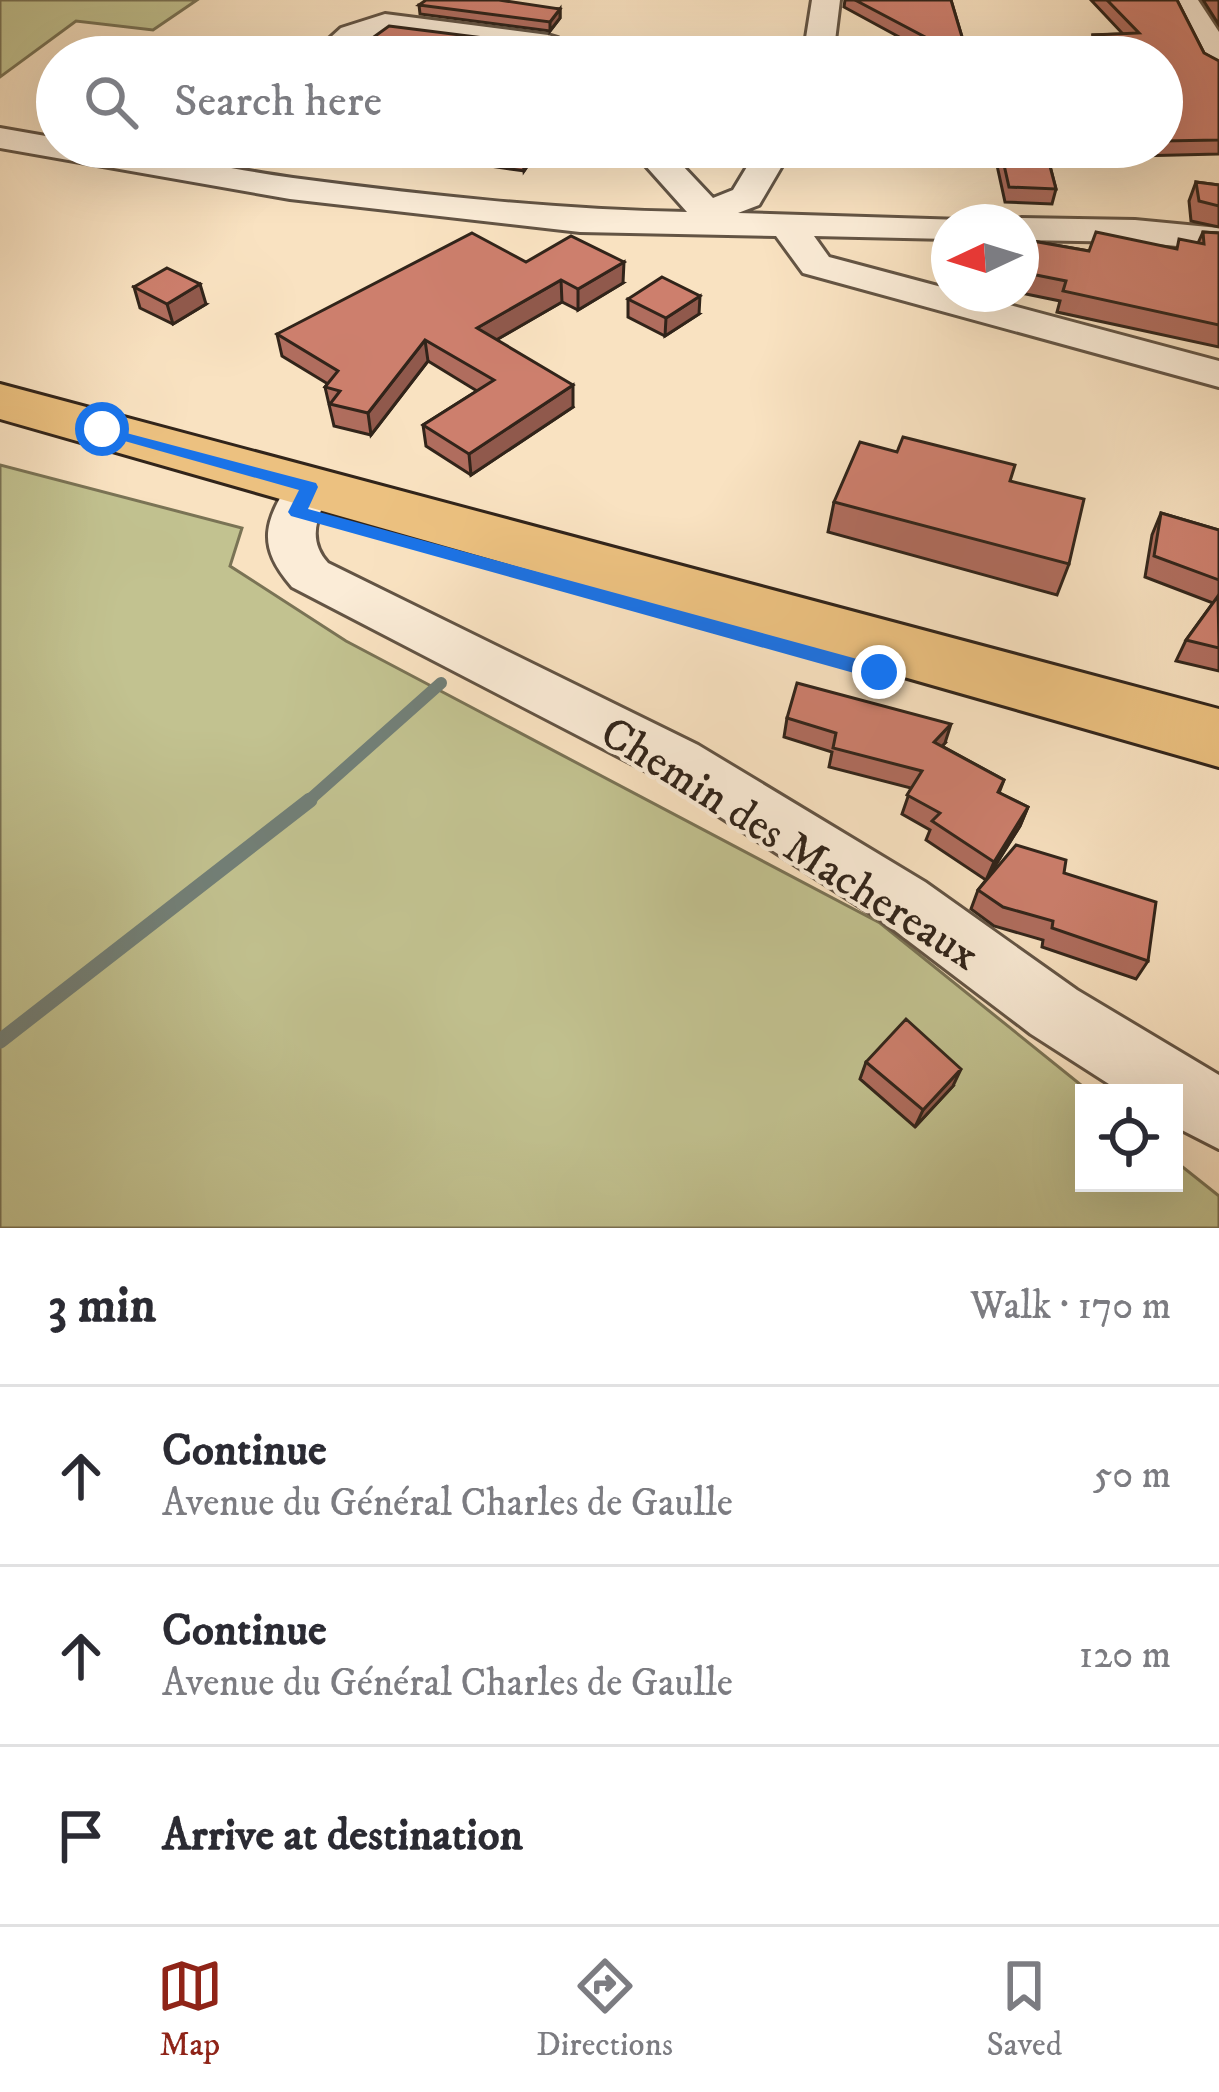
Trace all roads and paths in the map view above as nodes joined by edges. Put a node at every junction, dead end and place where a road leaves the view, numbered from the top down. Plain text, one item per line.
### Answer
1 (826, 0) edge
2 (1184, 0) edge
3 (349, 36) edge
4 (486, 36) edge
5 (821, 36) edge
6 (1219, 65) edge
7 (0, 138) edge
8 (36, 144) edge
9 (187, 168) edge
10 (661, 168) edge
11 (763, 168) edge
12 (709, 219) junction
13 (788, 226) junction
14 (931, 228) edge
15 (1039, 229) edge
16 (1219, 239) edge
17 (1219, 374) edge
18 (0, 400) edge
19 (0, 432) edge
20 (303, 499) junction
21 (1219, 738) edge
22 (1219, 768) edge
23 (1219, 1114) edge

1 - 5 street
2 - 6 street
3 - 4 street
7 - 8 street
9 - 12 street
10 - 12 street
11 - 12 street
12 - 13 street
13 - 14 street
13 - 17 street
15 - 16 street
18 - 20 main road
19 - 20 main road
20 - 21 main road
20 - 22 main road
20 - 23 street, Chemin des Machereaux

